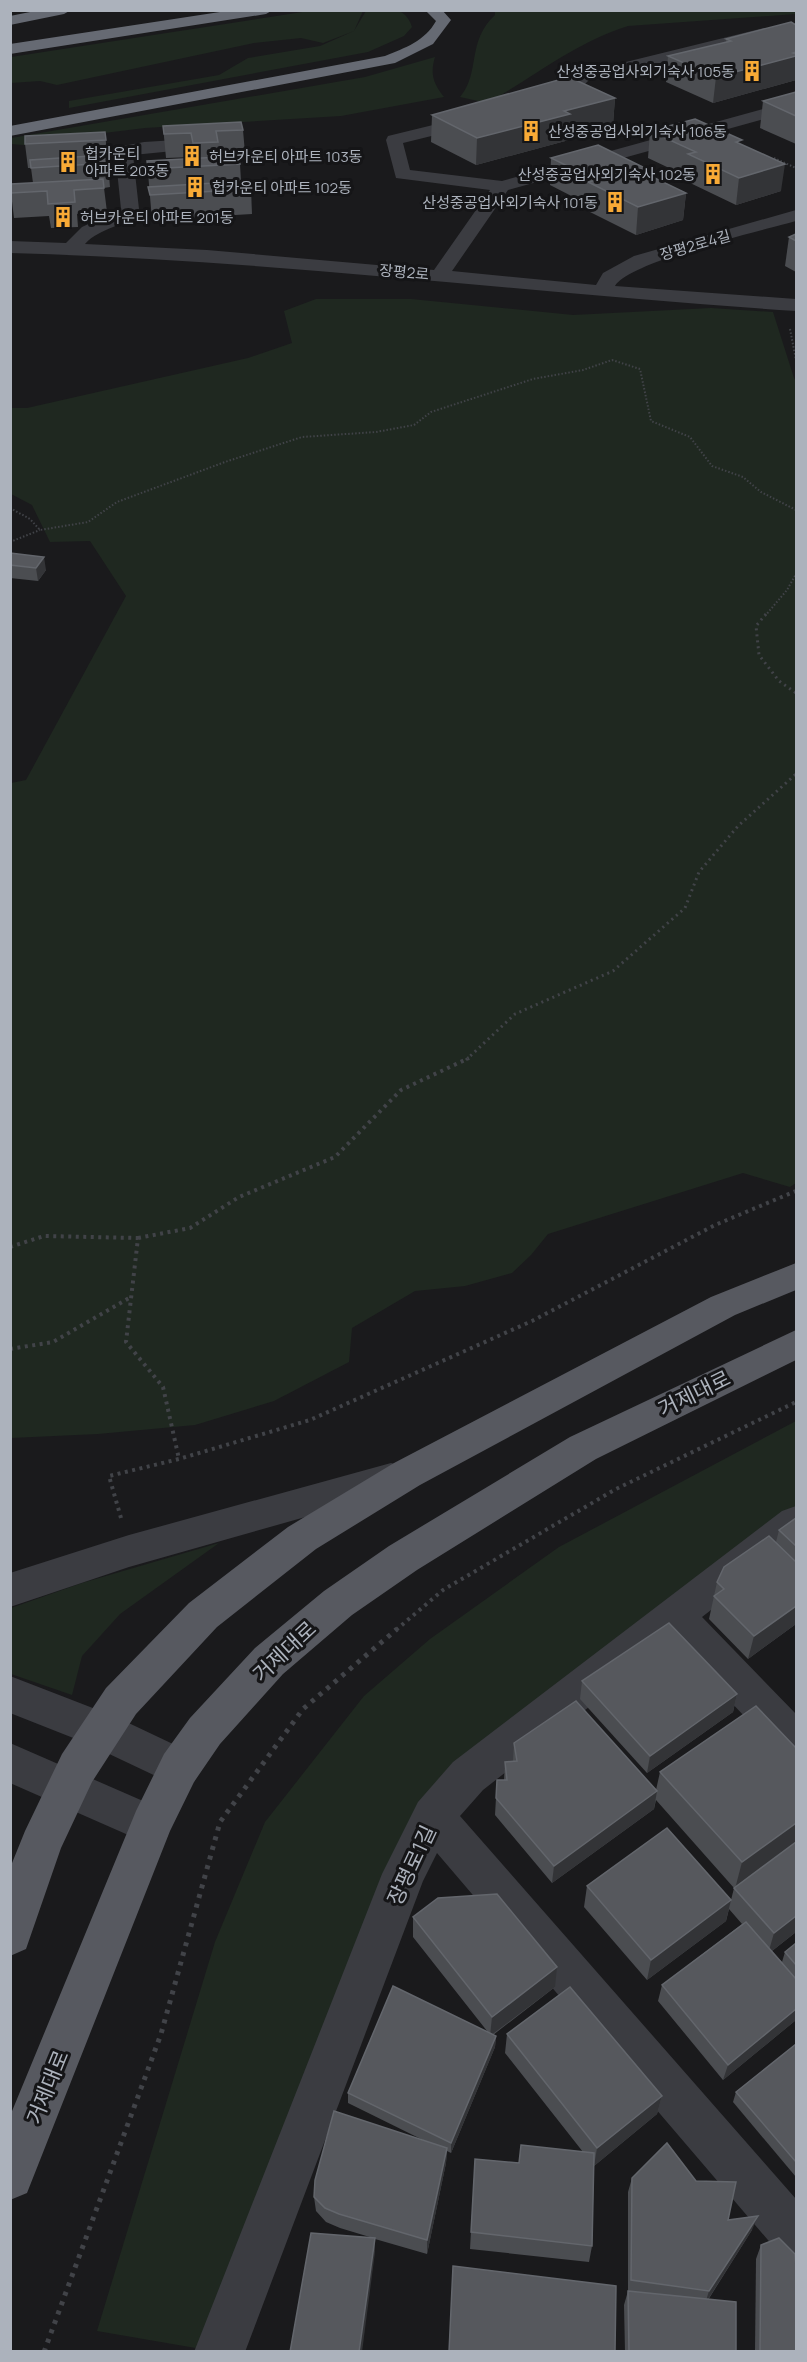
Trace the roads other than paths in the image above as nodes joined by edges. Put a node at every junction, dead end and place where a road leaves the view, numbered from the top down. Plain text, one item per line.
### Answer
1 (64, 10) edge
2 (174, 10) edge
3 (266, 10) edge
4 (413, 10) edge
5 (432, 10) edge
6 (80, 19) dead end
7 (10, 21) edge
8 (10, 31) edge
9 (796, 39) edge
10 (10, 40) edge
11 (10, 49) edge
12 (529, 105) edge
13 (796, 105) edge
14 (484, 117) edge
15 (10, 124) edge
16 (10, 131) edge
17 (208, 143) edge
18 (181, 160) edge
19 (125, 177) junction
20 (149, 182) edge
21 (502, 186) junction
22 (106, 198) edge
23 (153, 206) edge
24 (796, 215) edge
25 (724, 216) dead end
26 (796, 223) edge
27 (748, 233) junction
28 (10, 241) edge
29 (74, 246) junction
30 (10, 247) edge
31 (650, 261) junction
32 (443, 271) junction
33 (510, 273) junction
34 (615, 286) junction
35 (690, 289) junction
36 (794, 302) edge
37 (796, 1276) edge
38 (796, 1344) edge
39 (407, 1474) junction
40 (796, 1522) edge
41 (10, 1590) edge
42 (676, 1617) junction
43 (10, 1694) edge
44 (101, 1730) junction
45 (796, 1742) edge
46 (10, 1762) edge
47 (179, 1768) junction
48 (67, 1787) junction
49 (433, 1816) junction
50 (151, 1825) junction
51 (10, 1934) edge
52 (10, 2176) edge
53 (796, 2236) edge
54 (219, 2352) edge

1 - 7 highway
2 - 10 highway
3 - 11 highway
4 - 15 highway
5 - 16 highway
6 - 8 highway
9 - 12 street
13 - 21 street
14 - 21 street
17 - 19 street
18 - 19 street
19 - 20 street
19 - 22 street
19 - 23 street
19 - 29 street
21 - 32 street
24 - 27 street, 장평2로4길
25 - 27 street
26 - 27 street, 장평2로4길
27 - 31 street, 장평2로4길
28 - 29 street, 장평2로
29 - 30 street, 장평2로
29 - 32 street, 장평2로
31 - 33 street
31 - 34 street, 장평2로4길
31 - 35 street
32 - 33 street, 장평2로
32 - 34 street, 장평2로
33 - 34 street, 장평2로
34 - 35 street, 장평2로
34 - 36 street, 장평2로
35 - 36 street, 장평2로
37 - 39 main road
38 - 47 main road, 거제대로
39 - 41 street
39 - 44 main road
40 - 42 street, 장평로1길
42 - 45 street
42 - 49 street, 장평로1길
43 - 44 street
44 - 47 street
44 - 48 main road
46 - 48 street
47 - 50 main road, 거제대로
48 - 50 street
48 - 51 main road
49 - 53 street
49 - 54 street, 장평로1길
50 - 52 main road, 거제대로

